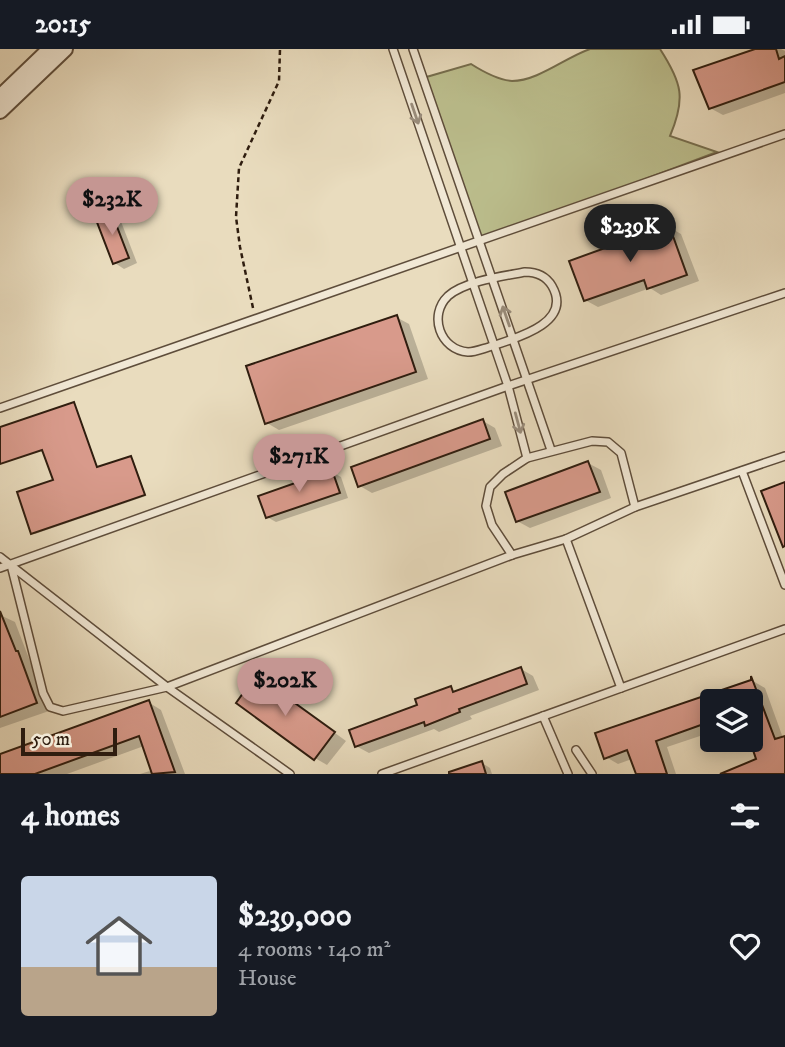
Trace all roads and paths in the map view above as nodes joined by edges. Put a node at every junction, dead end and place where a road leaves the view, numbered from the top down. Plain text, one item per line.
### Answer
1 (50, 49) edge
2 (65, 49) edge
3 (280, 49) edge
4 (393, 49) edge
5 (413, 49) edge
6 (0, 97) edge
7 (0, 111) edge
8 (785, 134) edge
9 (481, 241) junction
10 (461, 247) junction
11 (493, 278) junction
12 (474, 284) junction
13 (785, 293) edge
14 (255, 319) junction
15 (513, 337) junction
16 (494, 345) junction
17 (527, 380) junction
18 (508, 386) junction
19 (0, 408) edge
20 (551, 450) junction
21 (785, 456) edge
22 (527, 458) junction
23 (742, 471) junction
24 (635, 507) junction
25 (566, 539) junction
26 (512, 555) junction
27 (0, 558) edge
28 (10, 565) junction
29 (0, 568) edge
30 (785, 585) edge
31 (785, 629) edge
32 (167, 687) junction
33 (621, 688) junction
34 (543, 716) junction
35 (576, 750) dead end
36 (290, 774) edge
37 (382, 774) edge
38 (568, 774) edge
39 (592, 774) edge

1 - 6 street
2 - 7 street
3 - 14 path
4 -> 10 lane
5 - 9 lane
8 - 9 lane
9 - 10 lane
9 - 11 lane
10 - 12 lane
10 - 14 lane
11 - 12 lane
15 -> 11 lane
11 - 15 lane
12 - 16 lane
12 - 16 lane
13 - 17 lane
14 - 19 lane
15 - 16 lane
15 - 17 lane
16 - 18 lane
17 - 18 lane
17 - 20 lane
18 -> 22 lane
18 - 28 lane
20 - 22 lane
20 - 24 lane
21 - 23 lane
22 - 26 lane
23 - 24 lane
23 - 30 lane
24 - 25 lane
25 - 26 lane
25 - 33 lane
26 - 32 lane
27 - 28 lane
28 - 29 lane
28 - 32 lane
28 - 32 lane
31 - 33 lane
32 - 36 lane
33 - 34 lane
34 - 37 lane
34 - 38 lane
35 - 39 lane

